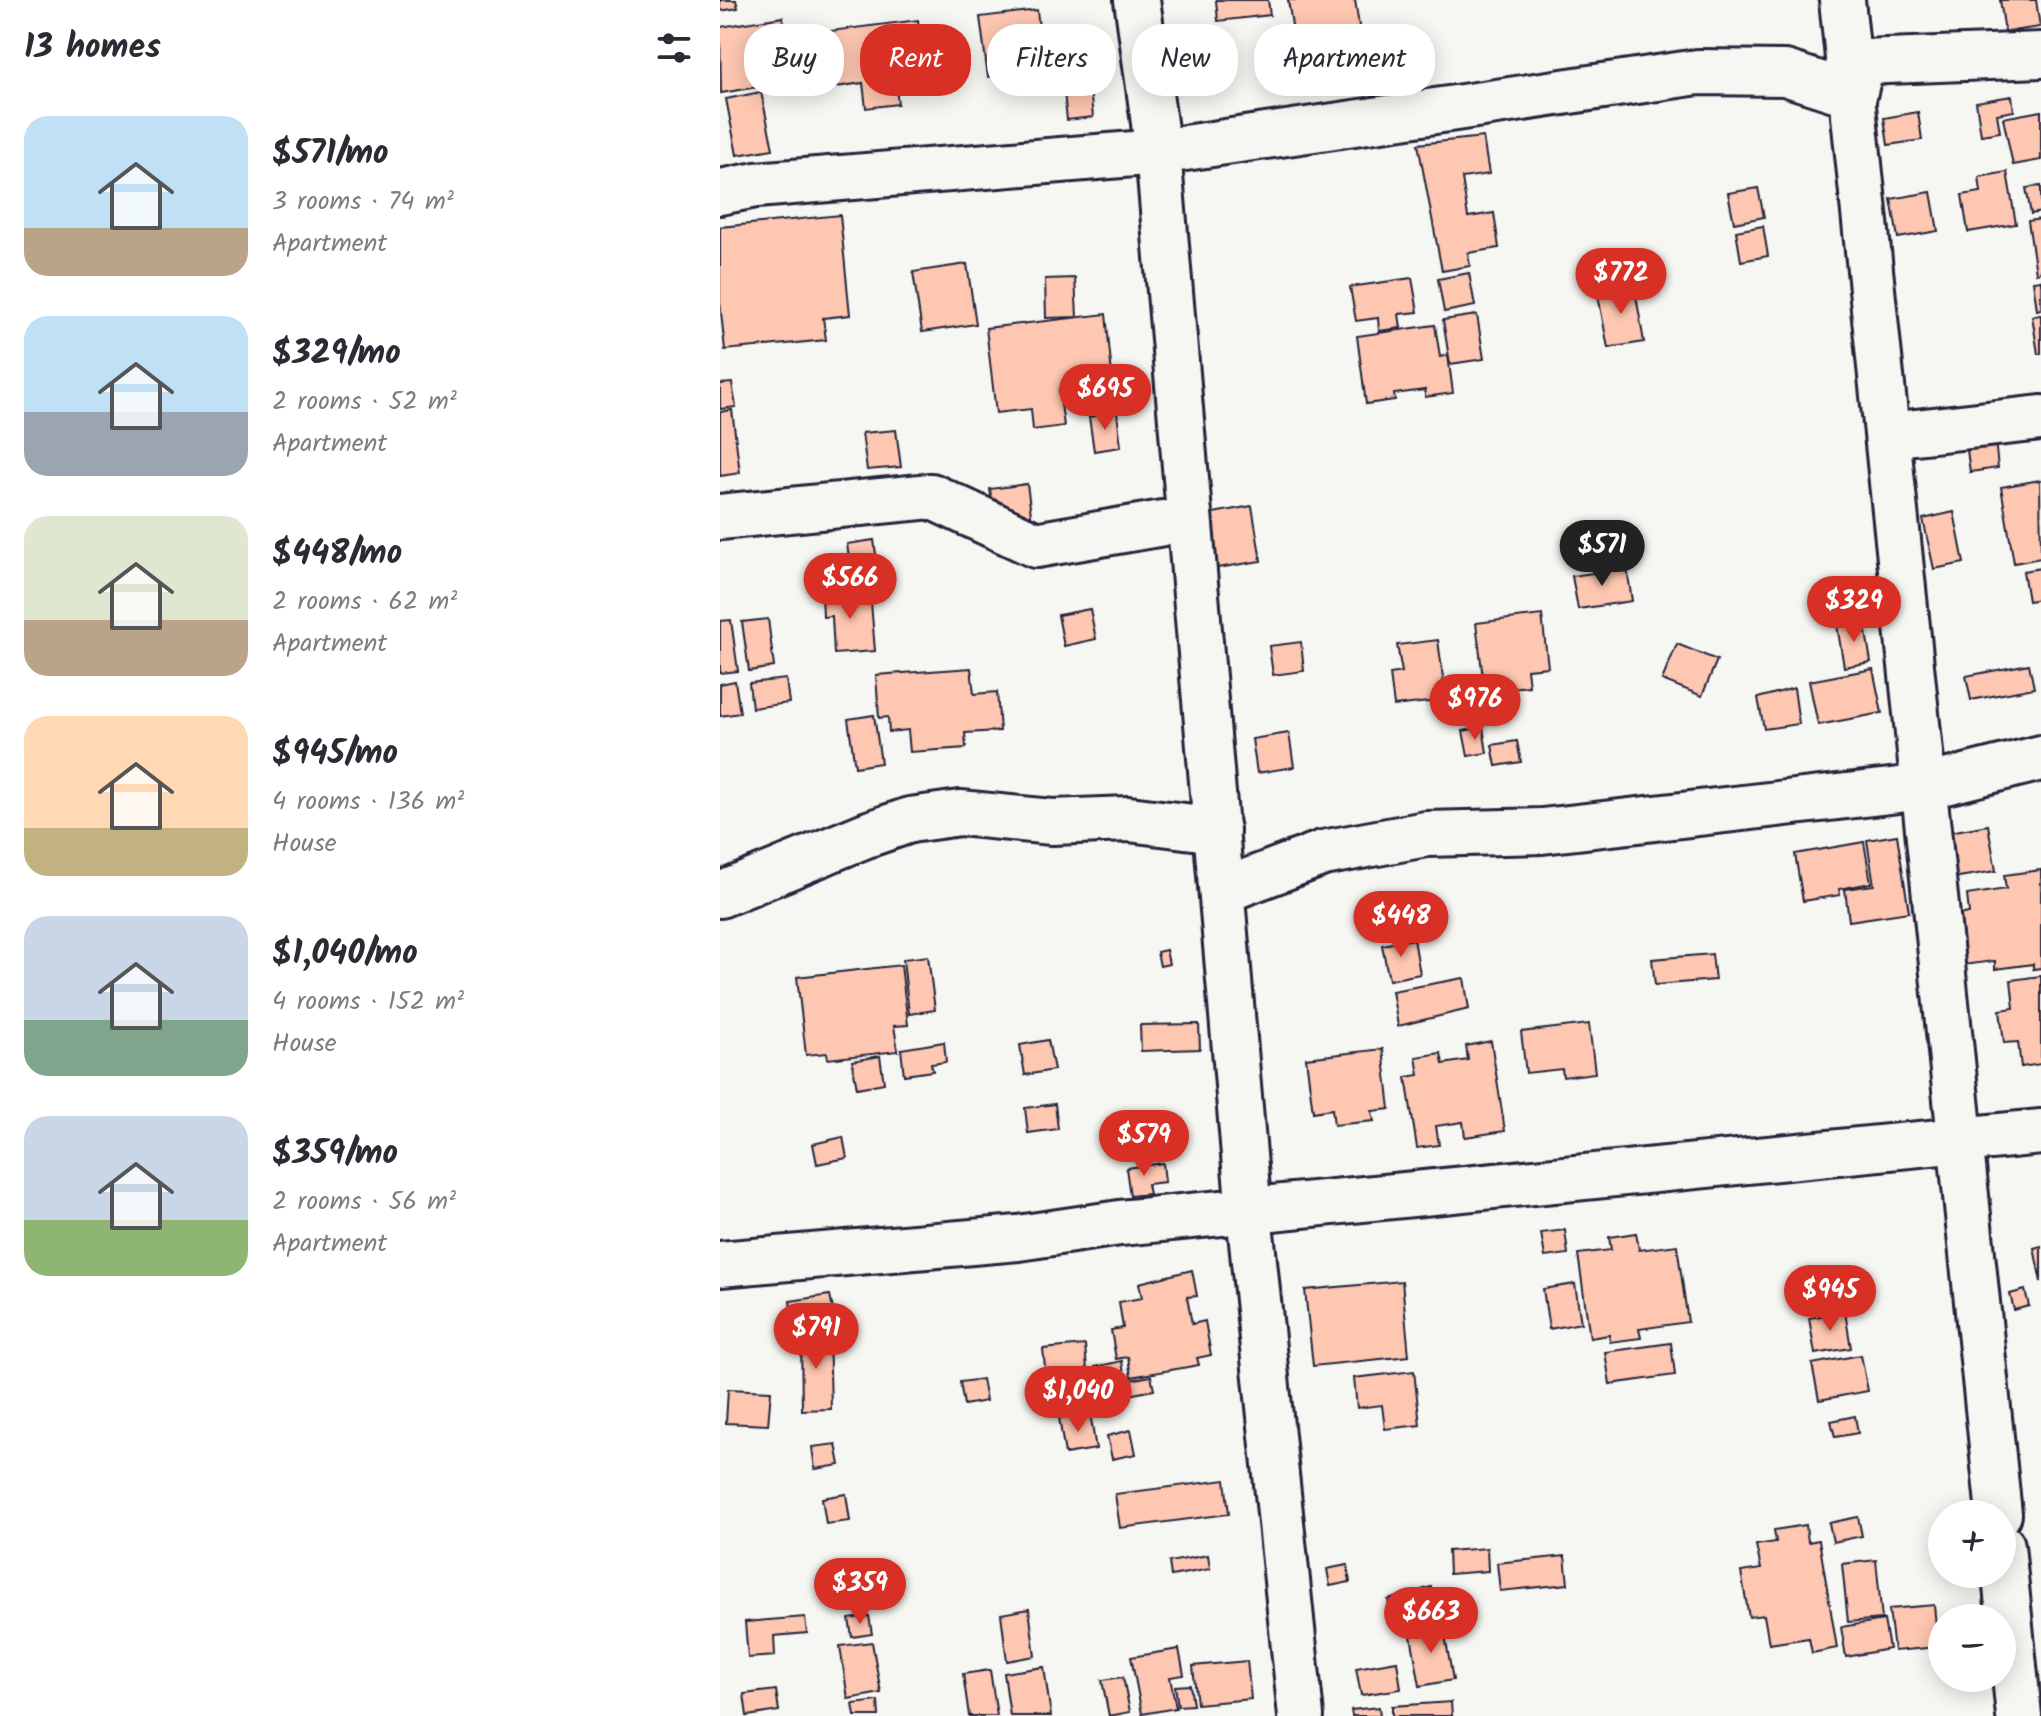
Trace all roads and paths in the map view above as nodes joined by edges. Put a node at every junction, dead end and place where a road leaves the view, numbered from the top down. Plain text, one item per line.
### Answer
1 (1137, 0) edge
2 (1842, 0) edge
3 (2041, 55) edge
4 (1854, 95) junction
5 (1158, 152) junction
6 (720, 192) edge
7 (2041, 418) edge
8 (1888, 435) junction
9 (720, 517) edge
10 (1163, 523) dead end
11 (2041, 758) edge
12 (1925, 787) junction
13 (1217, 830) junction
14 (1222, 891) junction
15 (720, 895) edge
16 (2041, 1132) edge
17 (1961, 1140) junction
18 (1249, 1213) junction
19 (720, 1264) edge
20 (1998, 1500) edge
21 (2006, 1588) edge
22 (1301, 1716) edge
23 (2019, 1716) edge

1 - 5 street
2 - 4 street
3 - 4 street
4 - 5 street
4 - 8 street
5 - 6 street
5 - 13 street
7 - 8 street
8 - 12 street
9 - 10 street
11 - 12 street
12 - 14 street
12 - 17 street
13 - 14 street
13 - 15 street
14 - 18 street
16 - 17 street
17 - 18 street
17 - 20 street
18 - 19 street
18 - 22 street
21 - 23 street

